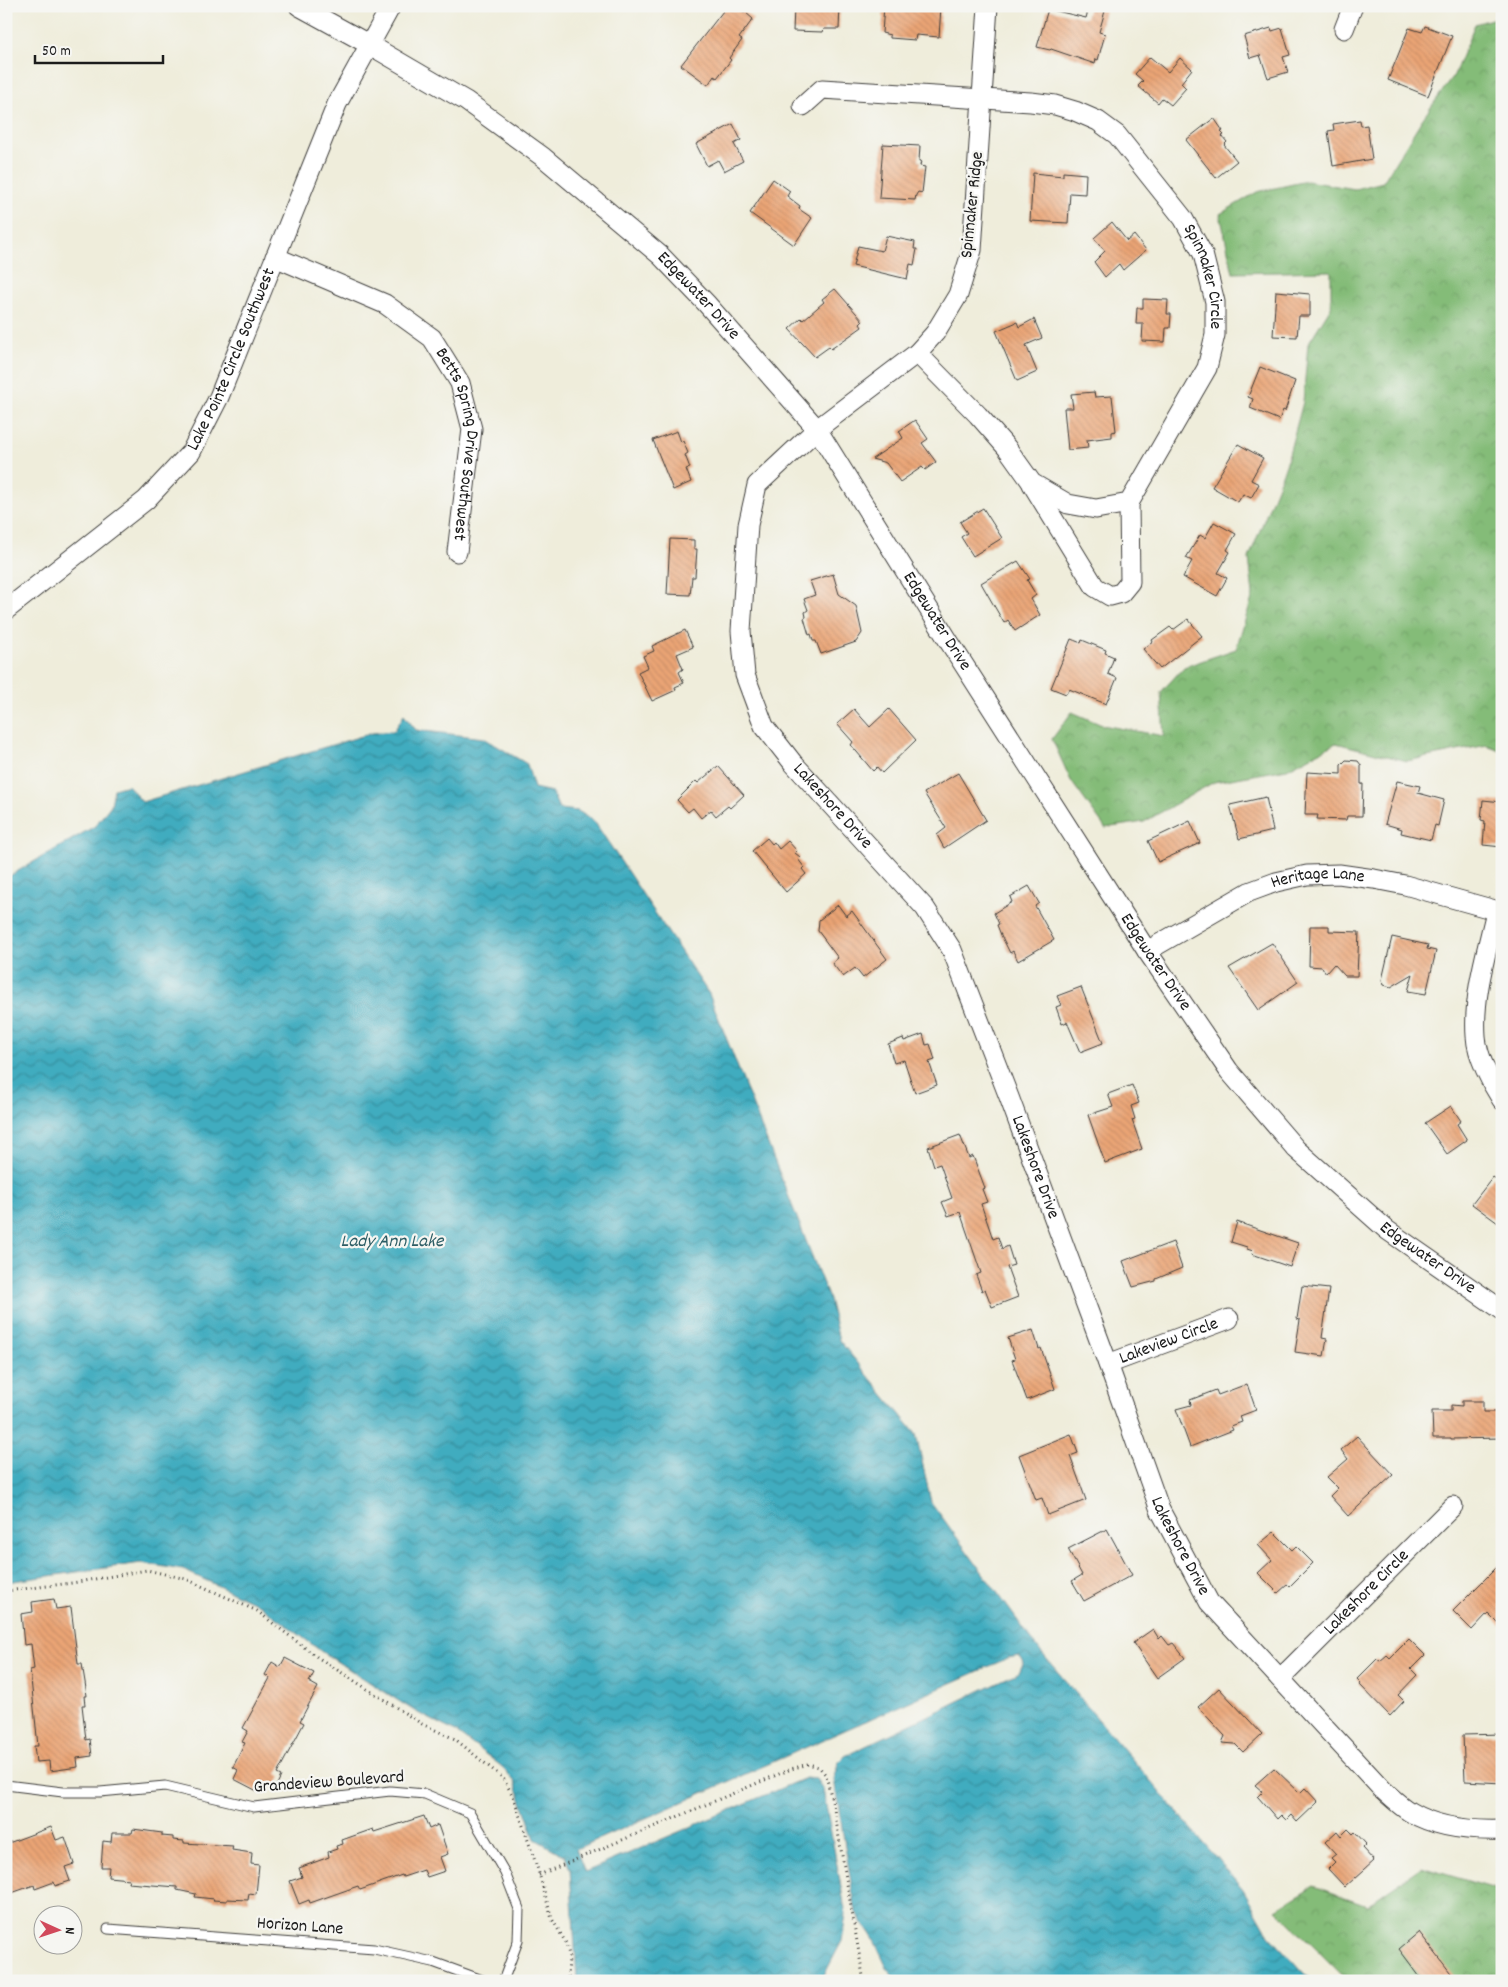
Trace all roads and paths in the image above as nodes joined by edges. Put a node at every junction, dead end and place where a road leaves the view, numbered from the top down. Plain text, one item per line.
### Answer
1 (299, 6) edge
2 (391, 6) edge
3 (988, 6) edge
4 (1353, 6) edge
5 (1344, 29) dead end
6 (370, 45) junction
7 (981, 100) junction
8 (803, 106) dead end
9 (275, 257) junction
10 (917, 354) junction
11 (817, 429) junction
12 (1032, 483) junction
13 (1129, 503) junction
14 (457, 552) dead end
15 (8, 605) edge
16 (1499, 911) edge
17 (1147, 951) junction
18 (1502, 1100) edge
19 (1502, 1310) edge
20 (1229, 1319) dead end
21 (1108, 1364) junction
22 (1453, 1506) dead end
23 (6, 1591) edge
24 (1281, 1678) junction
25 (6, 1786) edge
26 (1502, 1830) edge
27 (539, 1875) junction
28 (108, 1929) dead end
29 (863, 1976) dead end
30 (485, 1981) edge
31 (503, 1981) edge
32 (568, 1981) edge

1 - 6 street, Edgewater Drive
2 - 6 street, Lake Pointe Circle Southwest
3 - 7 street, Spinnaker Ridge
4 - 5 street
6 - 9 street, Lake Pointe Circle Southwest
6 - 11 street, Edgewater Drive
7 - 8 street, Spinnaker Circle
7 - 10 street, Spinnaker Ridge
7 - 13 street, Spinnaker Circle
9 - 14 street, Betts Spring Drive Southwest
9 - 15 street, Lake Pointe Circle Southwest
10 - 11 street, Spinnaker Ridge
10 - 12 street
11 - 17 street, Edgewater Drive
11 - 21 street, Lakeshore Drive
12 - 13 street
12 - 13 street
16 - 17 street, Heritage Lane
16 - 18 street
17 - 19 street, Edgewater Drive
20 - 21 street, Lakeview Circle
21 - 24 street, Lakeshore Drive
22 - 24 street, Lakeshore Circle
23 - 27 path
24 - 26 street, Lakeshore Drive
25 - 31 lane, Grandeview Boulevard
27 - 29 path
27 - 32 path
28 - 30 lane, Horizon Lane

